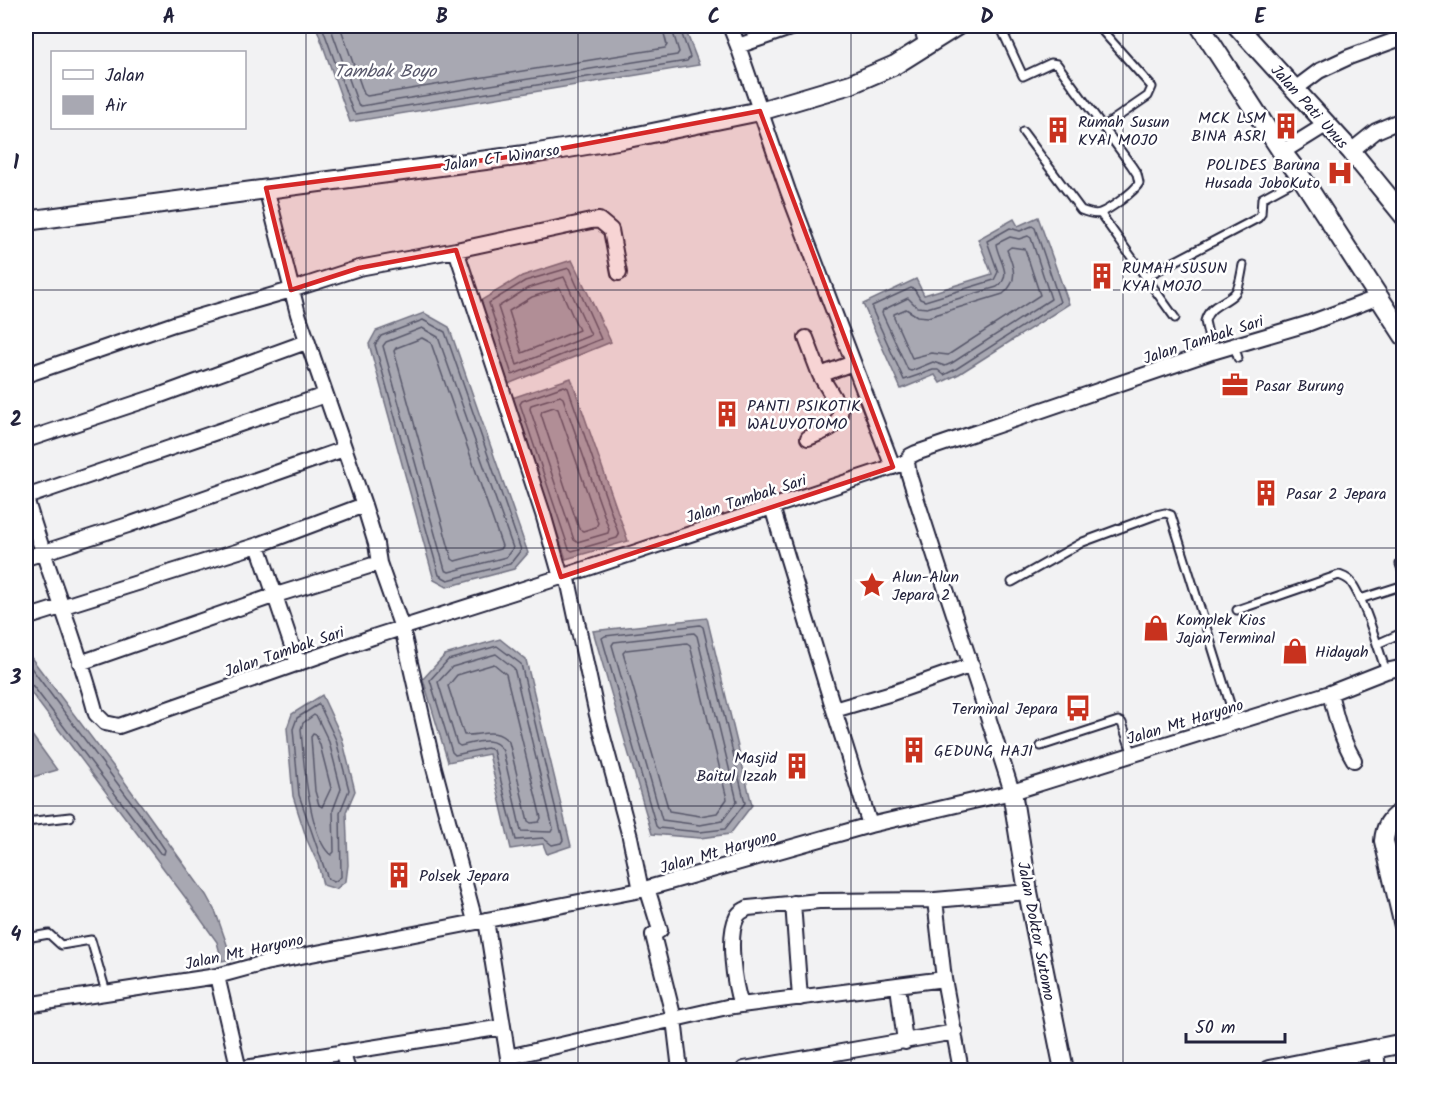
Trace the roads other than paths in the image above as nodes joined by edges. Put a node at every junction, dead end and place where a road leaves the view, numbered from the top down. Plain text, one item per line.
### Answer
1 (730, 26) edge
2 (795, 26) edge
3 (921, 26) edge
4 (957, 26) edge
5 (1000, 26) edge
6 (1098, 26) edge
7 (1200, 26) edge
8 (1237, 26) edge
9 (1404, 38) edge
10 (927, 45) junction
11 (738, 46) junction
12 (1295, 89) junction
13 (760, 111) junction
14 (1404, 119) edge
15 (1327, 124) junction
16 (1103, 127) junction
17 (1023, 132) dead end
18 (1351, 151) junction
19 (1282, 152) junction
20 (1301, 177) junction
21 (266, 188) junction
22 (1100, 213) junction
23 (1404, 216) edge
24 (26, 221) edge
25 (456, 250) junction
26 (1243, 265) dead end
27 (619, 273) dead end
28 (1145, 277) junction
29 (291, 290) junction
30 (1379, 297) junction
31 (1175, 318) dead end
32 (1404, 336) edge
33 (806, 339) dead end
34 (306, 342) junction
35 (1212, 352) junction
36 (853, 363) junction
37 (26, 375) edge
38 (820, 375) junction
39 (325, 395) junction
40 (808, 438) dead end
41 (26, 440) edge
42 (344, 449) junction
43 (907, 462) junction
44 (893, 467) junction
45 (26, 498) edge
46 (364, 505) junction
47 (772, 507) junction
48 (258, 544) junction
49 (41, 551) junction
50 (1404, 557) edge
51 (26, 558) edge
52 (379, 563) junction
53 (564, 576) junction
54 (1404, 576) edge
55 (1012, 582) dead end
56 (1404, 585) edge
57 (276, 595) junction
58 (1360, 599) junction
59 (62, 607) junction
60 (1237, 610) dead end
61 (26, 618) edge
62 (402, 628) junction
63 (1404, 632) edge
64 (1377, 644) junction
65 (80, 663) junction
66 (298, 664) junction
67 (972, 665) junction
68 (1404, 667) edge
69 (1386, 671) junction
70 (1330, 693) junction
71 (834, 710) junction
72 (1236, 723) junction
73 (1041, 746) dead end
74 (1133, 755) junction
75 (1354, 760) dead end
76 (1012, 792) junction
77 (1404, 812) edge
78 (70, 817) dead end
79 (26, 822) edge
80 (870, 825) junction
81 (644, 889) junction
82 (1028, 892) junction
83 (934, 900) junction
84 (1401, 900) edge
85 (793, 903) junction
86 (481, 921) junction
87 (1404, 926) edge
88 (26, 938) edge
89 (217, 976) junction
90 (944, 980) junction
91 (898, 986) junction
92 (105, 992) junction
93 (800, 998) junction
94 (26, 1005) edge
95 (741, 1005) junction
96 (674, 1019) junction
97 (502, 1027) junction
98 (955, 1032) junction
99 (905, 1042) junction
100 (1404, 1043) edge
101 (1376, 1050) junction
102 (342, 1052) junction
103 (509, 1064) edge
104 (744, 1069) edge
105 (237, 1070) edge
106 (348, 1071) edge
107 (680, 1071) edge
108 (961, 1071) edge
109 (1064, 1071) edge
110 (1269, 1071) edge
111 (1378, 1071) edge

1 - 11 street
2 - 11 street
3 - 10 street
4 - 10 street, Jalan CT Winarso
5 - 16 lane
6 - 16 lane
7 - 19 street
8 - 12 street, Jalan Pati Unus
9 - 12 street
10 - 13 street, Jalan CT Winarso
11 - 13 street
12 - 15 street, Jalan Pati Unus
13 - 21 street, Jalan CT Winarso
13 - 36 street
14 - 18 street
15 - 18 street, Jalan Pati Unus
15 - 19 street
16 - 22 lane
17 - 22 lane
18 - 23 street, Jalan Pati Unus
19 - 20 street
20 - 28 lane
20 - 30 street
21 - 24 street, Jalan CT Winarso
21 - 29 street
22 - 28 lane
25 - 27 street
25 - 29 street
25 - 53 street
26 - 35 lane
28 - 31 lane
29 - 34 street
29 - 37 street
30 - 32 street
30 - 35 street, Jalan Tambak Sari
33 - 38 street
34 - 39 street
34 - 41 street
35 - 43 street, Jalan Tambak Sari
36 - 38 street
36 - 44 street
38 - 40 street
39 - 42 street
39 - 45 street
42 - 46 street
42 - 49 street
43 - 44 street, Jalan Tambak Sari
43 - 67 street
44 - 47 street, Jalan Tambak Sari
45 - 49 street
46 - 48 street
46 - 52 street
47 - 53 street, Jalan Tambak Sari
47 - 71 street
48 - 57 street
48 - 59 street
49 - 51 street
49 - 59 street
50 - 54 lane
52 - 57 street
52 - 62 street
53 - 62 street, Jalan Tambak Sari
53 - 81 street
55 - 72 lane
56 - 58 lane
57 - 65 street
57 - 66 street
58 - 60 lane
58 - 64 lane
59 - 61 street
59 - 65 street
62 - 66 street, Jalan Tambak Sari
62 - 86 street
63 - 64 lane
64 - 69 lane
65 - 66 street, Jalan Tambak Sari
67 - 71 street
67 - 76 street
68 - 69 street, Jalan Mt Haryono
69 - 70 street, Jalan Mt Haryono
70 - 72 street, Jalan Mt Haryono
70 - 75 street
71 - 80 street
72 - 74 street, Jalan Mt Haryono
73 - 74 lane
74 - 76 street, Jalan Mt Haryono
76 - 80 street, Jalan Mt Haryono
76 - 82 street, Jalan Doktor Sutomo
77 - 84 street
78 - 79 lane
80 - 81 street, Jalan Mt Haryono
81 - 86 street, Jalan Mt Haryono
81 - 96 street
82 - 83 street
82 - 109 street, Jalan Doktor Sutomo
83 - 85 street
83 - 90 street
84 - 87 street
85 - 93 street
85 - 95 street
86 - 89 street, Jalan Mt Haryono
86 - 97 street
88 - 92 lane
89 - 92 street, Jalan Mt Haryono
89 - 105 street
90 - 91 street
90 - 98 street
91 - 93 street
91 - 99 street
92 - 94 street, Jalan Mt Haryono
93 - 95 street
95 - 96 street
96 - 103 street
96 - 107 street
97 - 102 street
97 - 103 street
98 - 99 street
98 - 108 street
99 - 104 street
100 - 101 street
101 - 110 street
101 - 111 street
102 - 105 street
102 - 106 street

